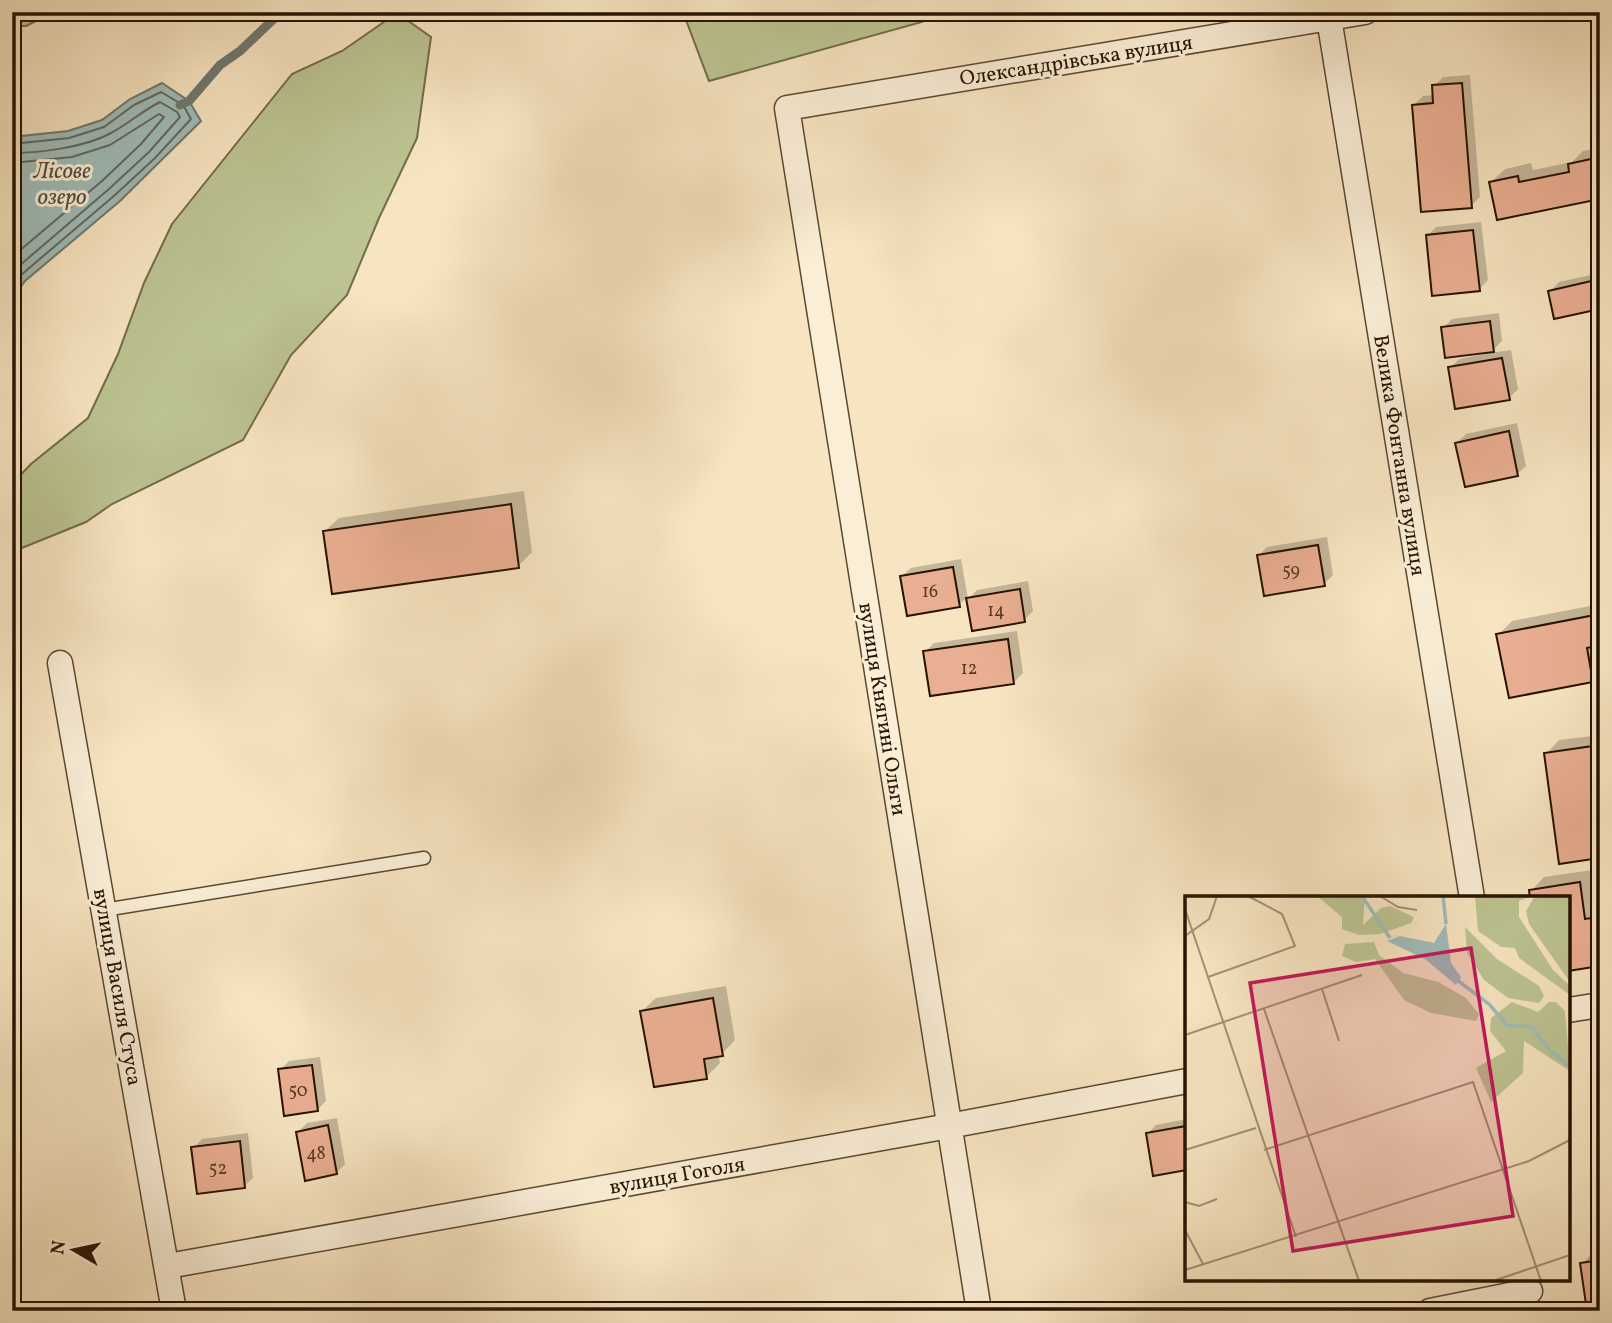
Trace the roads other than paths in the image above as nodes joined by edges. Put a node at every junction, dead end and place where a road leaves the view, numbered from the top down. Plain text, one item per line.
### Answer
1 (1365, 12) edge
2 (1329, 15) edge
3 (787, 108) joint
4 (60, 663) dead end
5 (424, 858) dead end
6 (1472, 896) edge
7 (104, 910) junction
8 (1600, 1005) edge
9 (1570, 1010) edge
10 (1185, 1081) edge
11 (949, 1126) junction
12 (168, 1266) junction
13 (1530, 1294) edge
14 (174, 1311) edge
15 (979, 1311) edge
16 (1430, 1311) edge

1 - 2 street, Олександрівська вулиця
2 - 3 street, Олександрівська вулиця
2 - 6 street, Велика Фонтанна вулиця
3 - 11 street, вулиця Княгині Ольги
4 - 7 street, вулиця Василя Стуса
5 - 7 lane
7 - 12 street, вулиця Василя Стуса
8 - 9 street
10 - 11 street, вулиця Гоголя
11 - 12 street, вулиця Гоголя
11 - 15 street, вулиця Княгині Ольги
12 - 14 street, вулиця Василя Стуса
13 - 16 street

